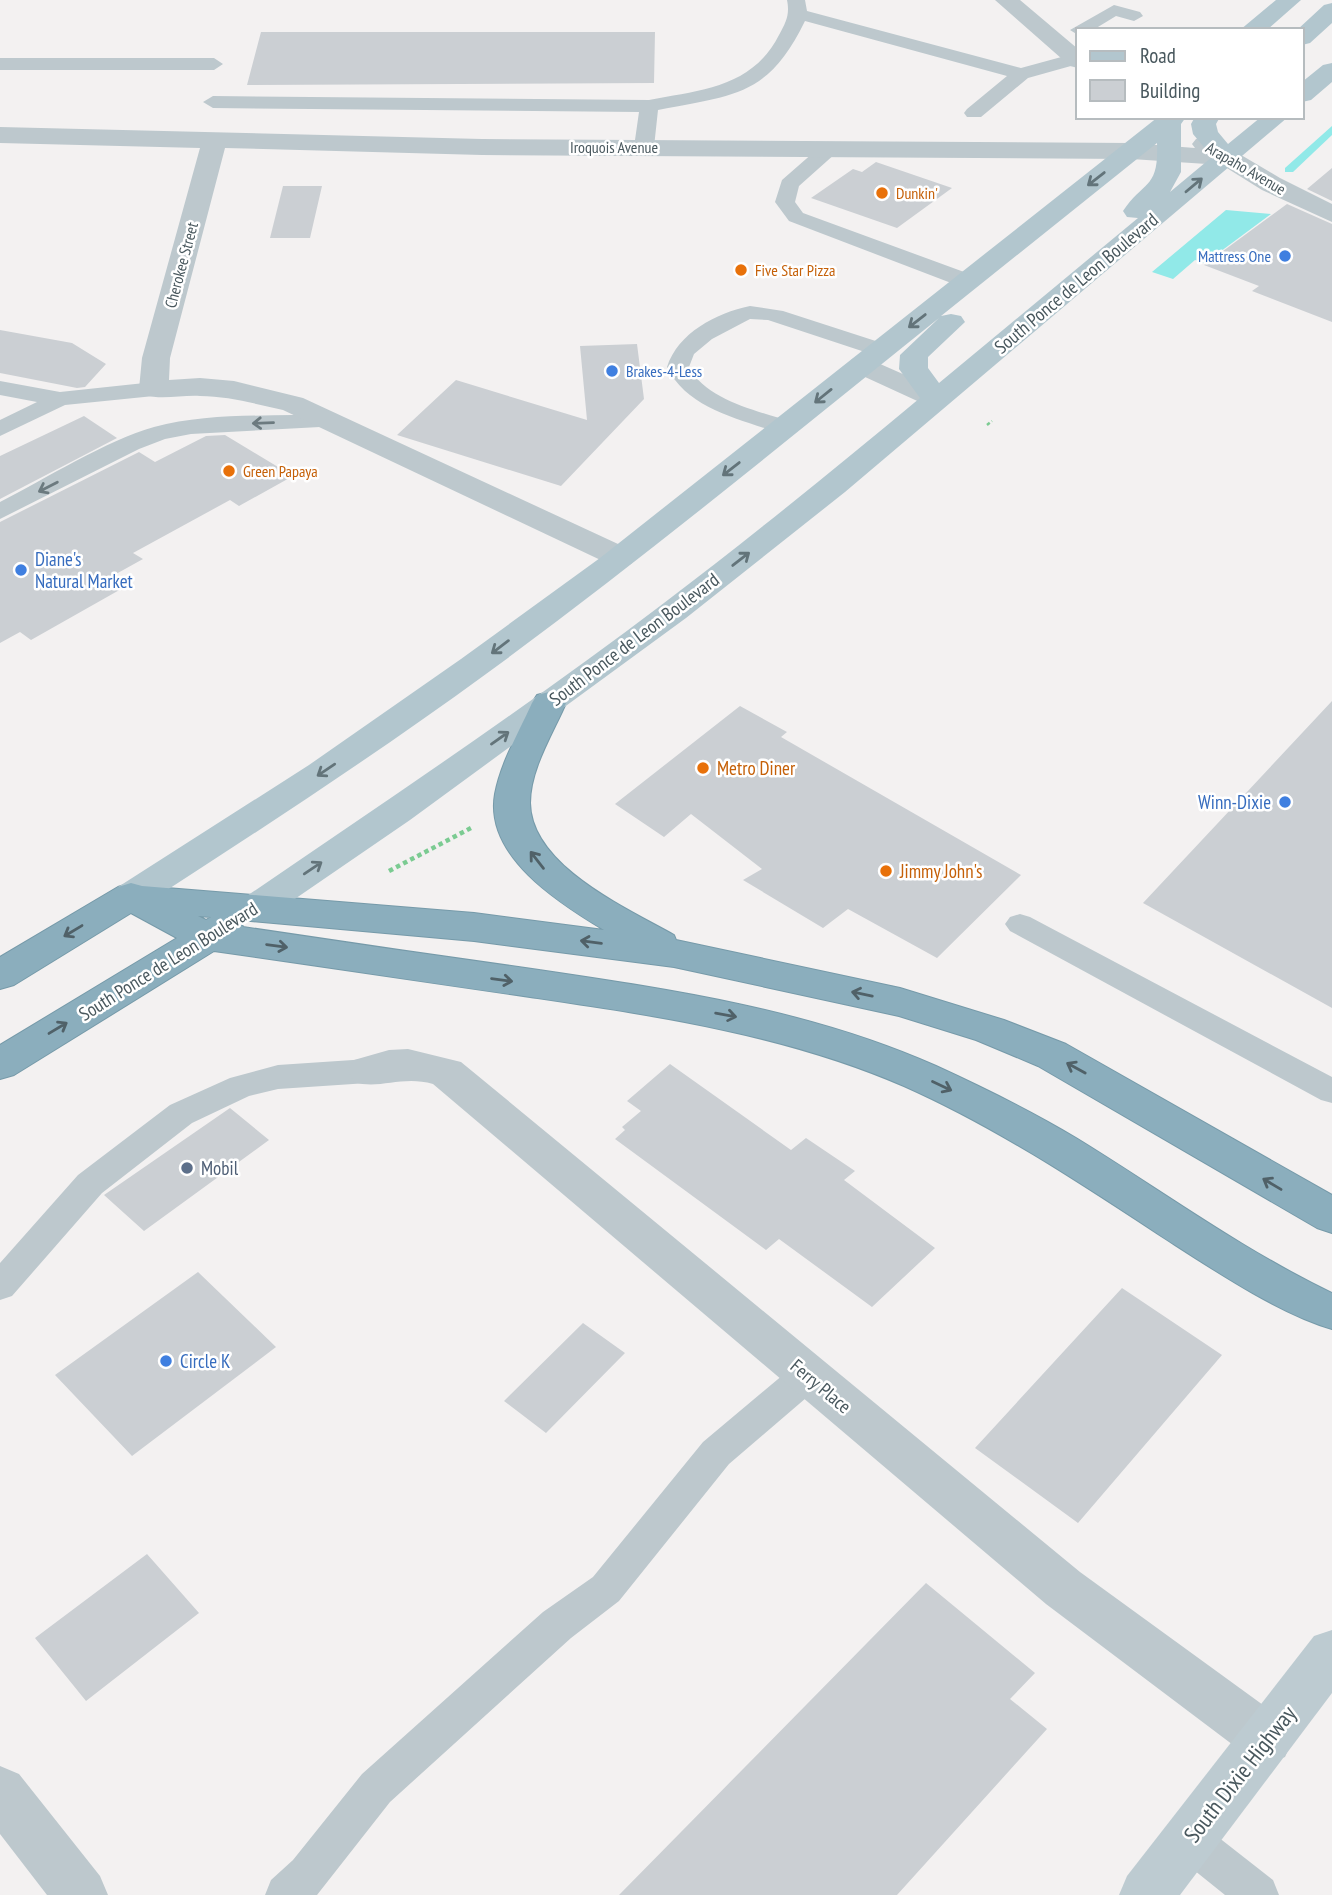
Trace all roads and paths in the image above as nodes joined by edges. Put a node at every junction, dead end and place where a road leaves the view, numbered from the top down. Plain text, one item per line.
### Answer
1 (1006, 0) edge
2 (1290, 0) edge
3 (1321, 0) edge
4 (798, 7) edge
5 (1332, 10) edge
6 (1134, 16) dead end
7 (1082, 28) edge
8 (1255, 28) edge
9 (1286, 28) edge
10 (1076, 32) edge
11 (1304, 36) edge
12 (1057, 43) junction
13 (1076, 59) edge
14 (1076, 60) edge
15 (0, 64) edge
16 (214, 64) dead end
17 (1332, 70) edge
18 (1021, 74) junction
19 (1304, 93) edge
20 (214, 102) dead end
21 (649, 106) junction
22 (974, 113) dead end
23 (1168, 119) edge
24 (1207, 119) edge
25 (1274, 119) edge
26 (0, 135) edge
27 (214, 141) junction
28 (644, 147) junction
29 (829, 149) junction
30 (1131, 151) junction
31 (1169, 154) junction
32 (1227, 158) junction
33 (1058, 210) junction
34 (1332, 214) edge
35 (967, 281) junction
36 (871, 357) junction
37 (972, 369) junction
38 (0, 388) edge
39 (154, 389) junction
40 (60, 399) junction
41 (936, 399) junction
42 (331, 421) junction
43 (992, 421) dead end
44 (987, 425) dead end
45 (784, 426) junction
46 (0, 429) edge
47 (0, 512) edge
48 (620, 557) junction
49 (549, 703) junction
50 (481, 823) dead end
51 (378, 877) dead end
52 (131, 896) junction
53 (257, 907) junction
54 (1020, 924) dead end
55 (209, 936) junction
56 (674, 953) junction
57 (0, 975) edge
58 (0, 1064) edge
59 (368, 1071) joint
60 (1332, 1091) edge
61 (1332, 1216) edge
62 (6, 1268) edge
63 (1332, 1311) edge
64 (808, 1375) junction
65 (1332, 1653) edge
66 (1267, 1739) junction
67 (0, 1792) edge
68 (1189, 1840) junction
69 (81, 1895) edge
70 (286, 1895) edge
71 (1146, 1895) edge
72 (1258, 1895) edge

1 - 12 street
2 - 8 main road
3 - 9 main road
4 - 18 lane
4 - 21 lane
5 - 11 main road
6 - 7 lane
10 - 12 lane
12 - 13 street
14 - 18 lane
15 - 16 lane
17 - 19 main road
18 - 22 lane
20 - 21 lane
21 - 28 lane
23 - 30 main road
23 - 31 main road
23 - 32 street, Arapaho Avenue
24 - 32 main road
25 - 32 main road, South Ponce de Leon Boulevard
26 - 27 street, Iroquois Avenue
27 - 28 street, Iroquois Avenue
27 - 39 street, Cherokee Street
28 - 29 street, Iroquois Avenue
29 - 30 street, Iroquois Avenue
29 - 35 lane
30 - 31 street, Iroquois Avenue
30 -> 33 main road
31 - 32 street, Iroquois Avenue
31 - 37 main road
32 - 34 street, Arapaho Avenue
37 -> 32 main road, South Ponce de Leon Boulevard
33 - 35 main road
33 - 41 main road
35 -> 36 main road
36 - 41 street
36 -> 45 main road
36 - 45 lane
37 - 41 main road, South Ponce de Leon Boulevard
38 - 40 lane
39 - 40 lane
39 - 42 street
40 - 46 lane
49 -> 41 main road, South Ponce de Leon Boulevard
42 -> 47 lane
42 - 48 street
43 - 44 path
45 -> 48 main road
48 -> 52 main road
53 -> 49 main road, South Ponce de Leon Boulevard
56 -> 49 highway
50 - 51 path
52 - 53 highway
52 - 55 highway
52 -> 57 highway
53 - 55 highway, South Ponce de Leon Boulevard
56 -> 53 highway
54 - 60 lane
58 -> 55 highway, South Ponce de Leon Boulevard
55 -> 63 highway
61 -> 56 highway
59 - 62 lane
59 - 64 street, Ferry Place
64 - 66 street, Ferry Place
64 - 70 lane
65 - 66 main road, South Dixie Highway
66 - 68 main road, South Dixie Highway
67 - 69 street
68 - 71 main road, South Dixie Highway
68 - 72 lane

